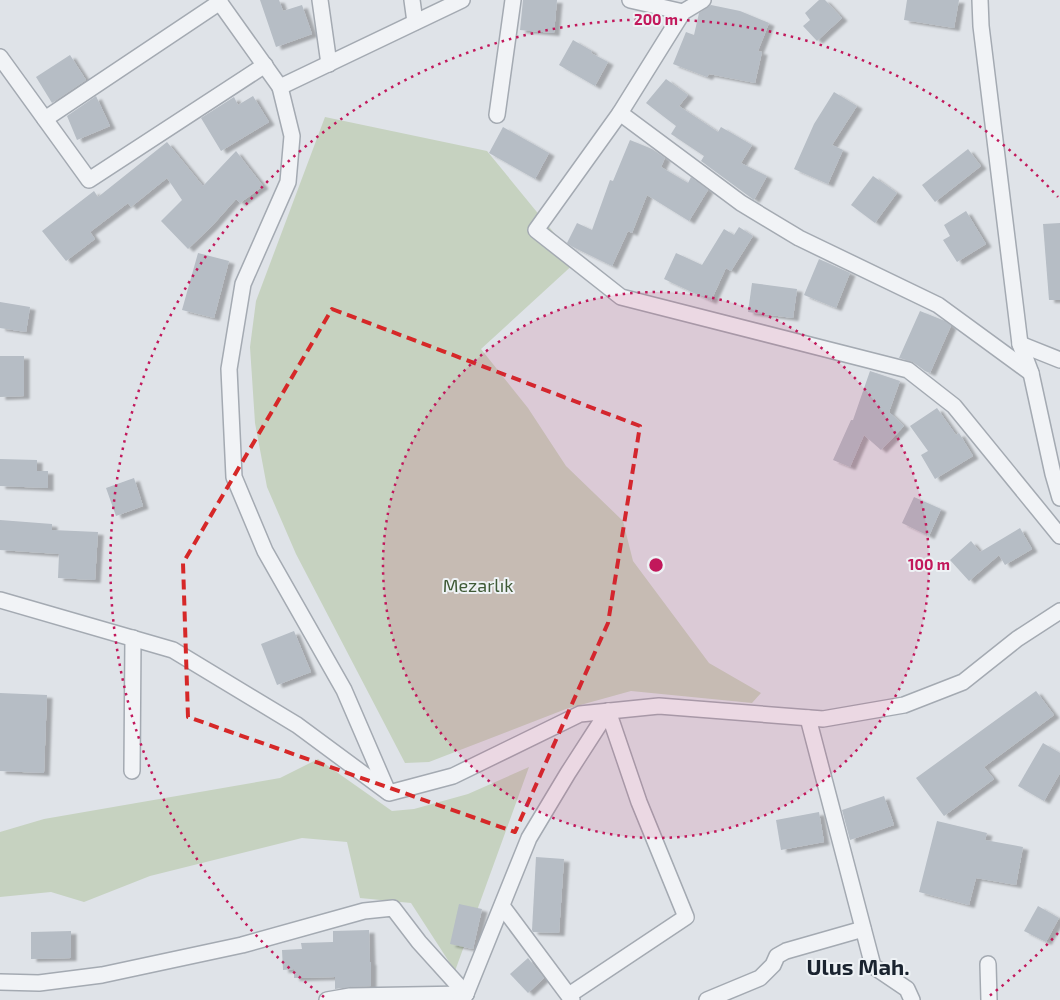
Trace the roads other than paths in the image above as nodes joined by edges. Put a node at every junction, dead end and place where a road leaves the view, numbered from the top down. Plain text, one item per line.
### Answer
1 (320, 0) edge
2 (412, 0) edge
3 (462, 0) edge
4 (513, 0) edge
5 (630, 0) edge
6 (704, 0) edge
7 (980, 0) edge
8 (219, 1) edge
9 (683, 12) junction
10 (415, 22) junction
11 (0, 58) edge
12 (329, 64) junction
13 (265, 65) junction
14 (280, 87) junction
15 (620, 114) junction
16 (497, 115) dead end
17 (45, 119) junction
18 (1020, 344) junction
19 (1060, 360) edge
20 (1031, 373) junction
21 (1060, 498) edge
22 (1060, 536) edge
23 (0, 600) edge
24 (1060, 611) edge
25 (133, 638) junction
26 (608, 711) junction
27 (808, 718) junction
28 (132, 771) dead end
29 (389, 793) junction
30 (502, 906) junction
31 (863, 929) junction
32 (988, 964) dead end
33 (0, 982) edge
34 (464, 997) edge
35 (571, 998) edge
36 (327, 1000) edge
37 (706, 1000) edge
38 (912, 1000) edge
39 (989, 1000) edge

1 - 12 street
2 - 10 street
3 - 10 street
4 - 16 street
5 - 9 street
6 - 9 street
7 - 18 street
8 - 13 street
8 - 17 street
9 - 15 street
10 - 12 street
11 - 17 street
12 - 14 street
13 - 14 street
13 - 17 street
14 - 29 street
15 - 20 street
15 - 22 street
18 - 19 street
18 - 20 street
20 - 21 street
23 - 25 street
24 - 27 street
25 - 28 street
25 - 29 street
26 - 27 street
26 - 29 street
26 - 30 street
26 - 35 street
27 - 31 street
30 - 34 street
30 - 35 street
31 - 37 street
31 - 38 street
32 - 39 street
33 - 34 street
34 - 36 street

